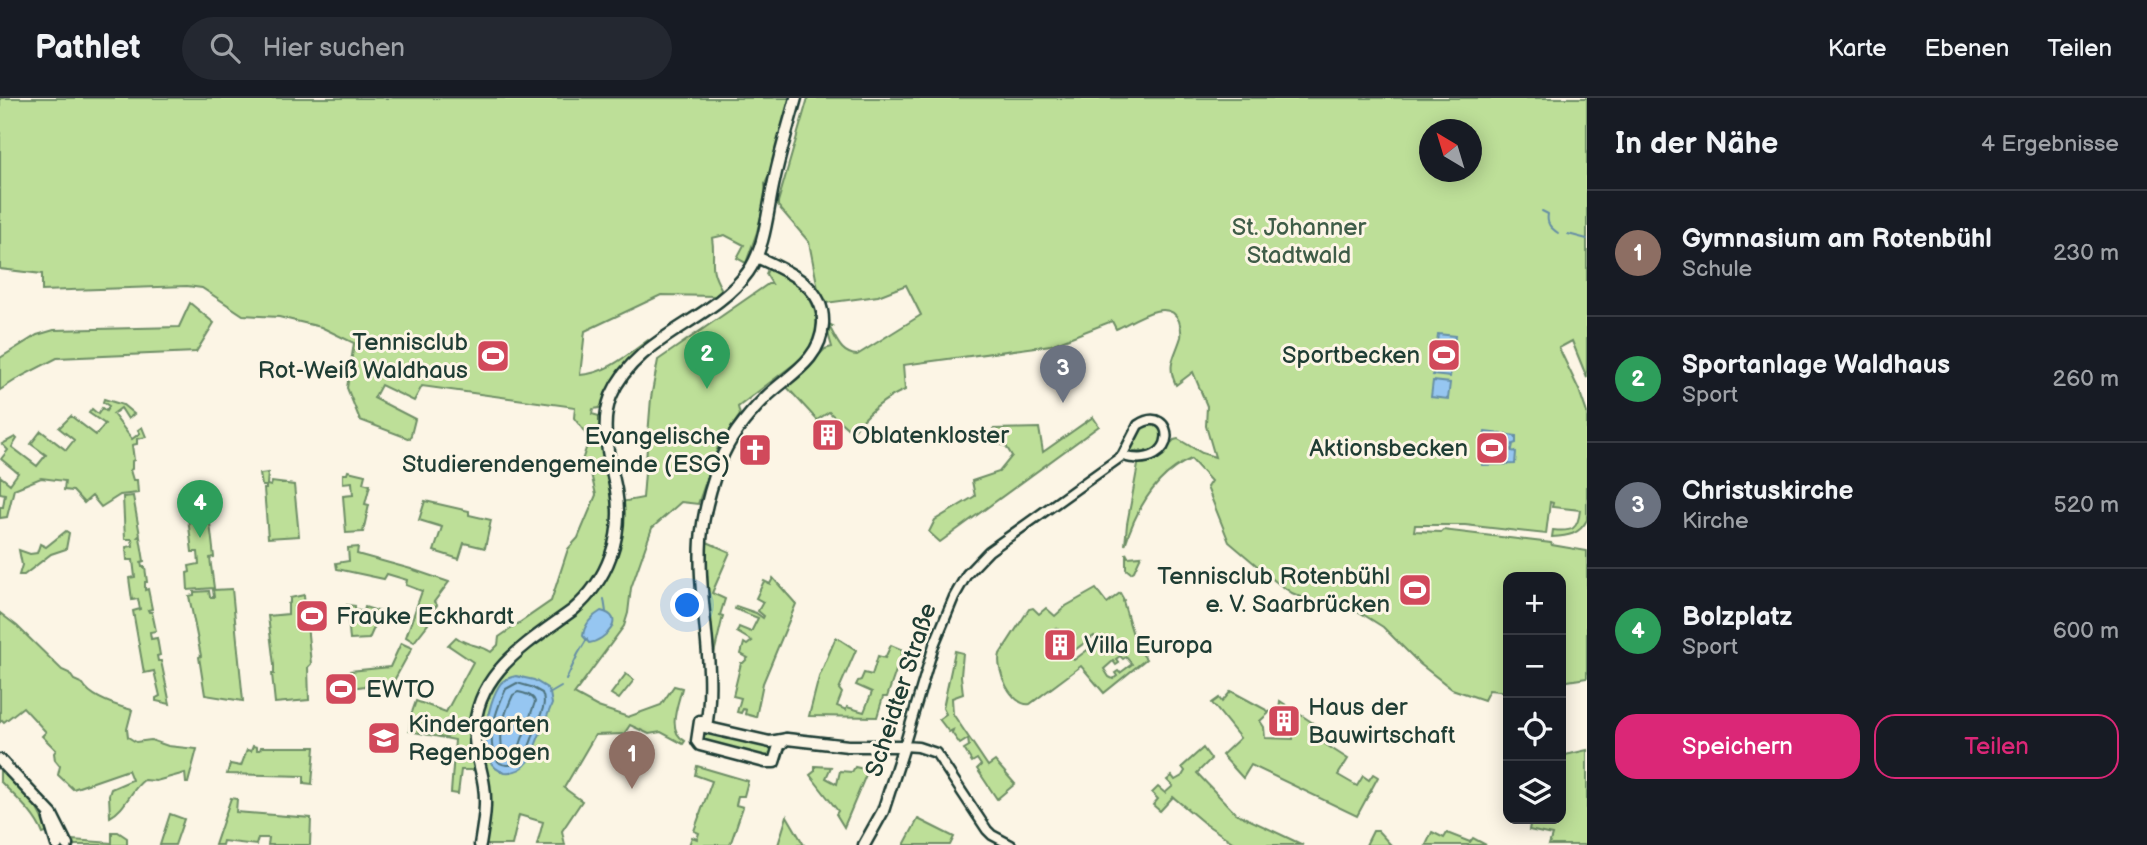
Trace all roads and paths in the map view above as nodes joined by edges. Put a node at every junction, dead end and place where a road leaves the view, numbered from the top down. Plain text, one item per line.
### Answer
1 (796, 98) edge
2 (757, 257) junction
3 (1122, 456) junction
4 (703, 726) junction
5 (781, 742) junction
6 (904, 746) junction
7 (0, 760) edge
8 (45, 808) junction
9 (57, 845) edge
10 (67, 845) edge
11 (480, 845) edge
12 (864, 845) edge
13 (1011, 845) edge

1 - 2 main road
2 - 4 main road
2 - 11 main road
3 - 3 street, Scheidter Straße
3 - 6 street, Scheidter Straße
4 - 5 main road
4 - 5 main road
5 - 6 main road
6 - 12 main road, Scheidter Straße
6 - 13 street
7 - 8 main road
8 - 9 main road
8 - 10 main road

